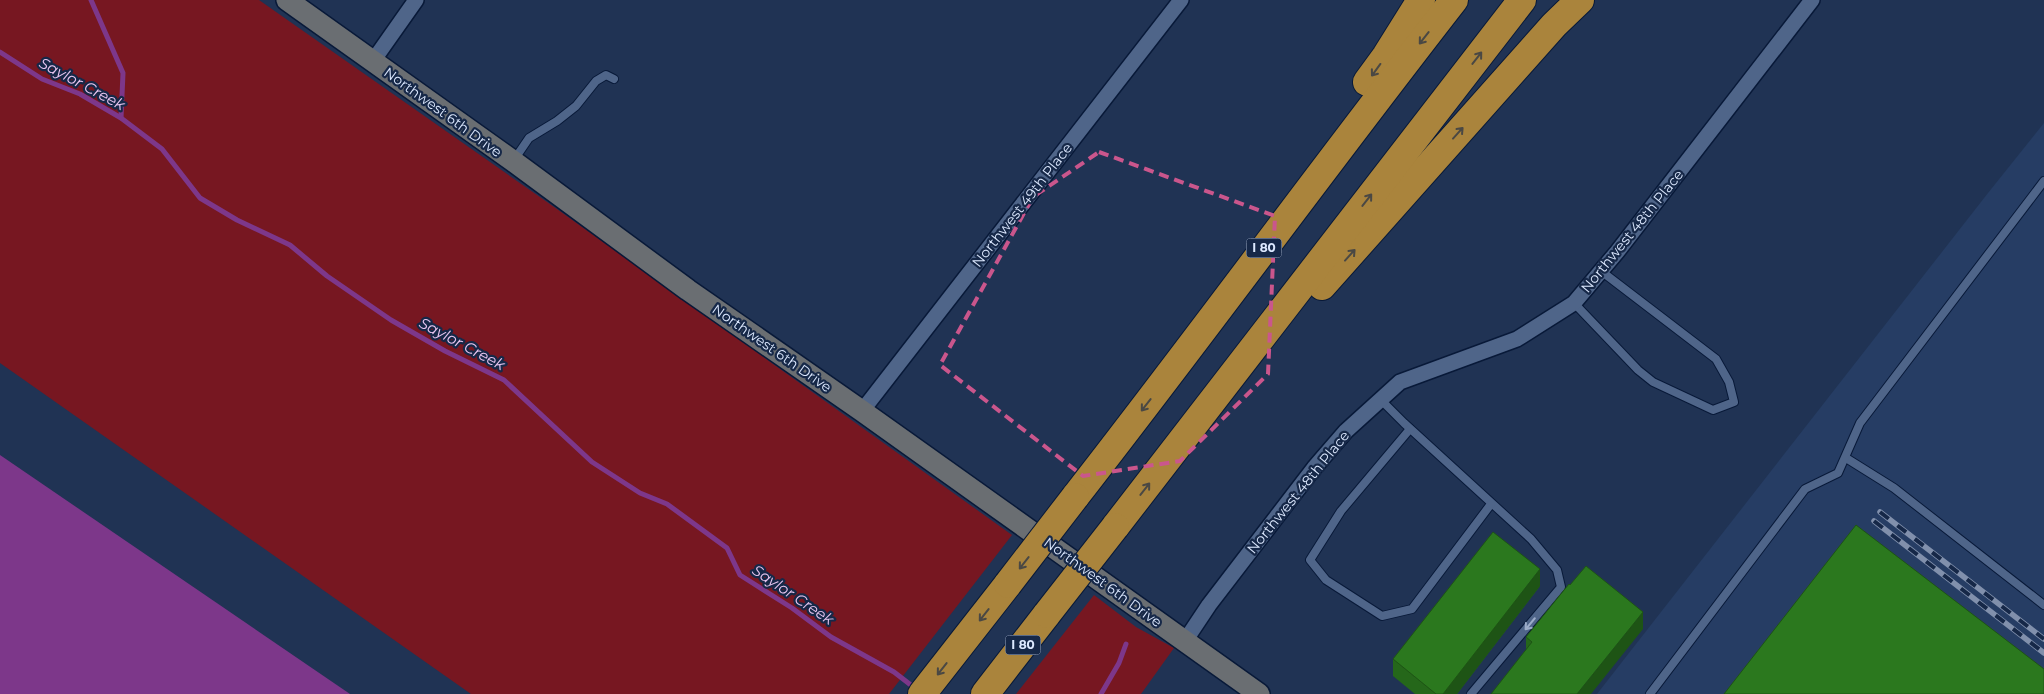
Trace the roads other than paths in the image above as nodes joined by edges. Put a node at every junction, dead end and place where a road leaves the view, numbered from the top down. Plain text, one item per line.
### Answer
1 (287, 0) edge
2 (416, 0) edge
3 (1181, 0) edge
4 (1421, 0) edge
5 (1454, 0) edge
6 (1522, 0) edge
7 (1580, 0) edge
8 (1812, 0) edge
9 (372, 61) junction
10 (614, 78) dead end
11 (513, 161) junction
12 (2044, 181) edge
13 (1601, 271) junction
14 (1574, 303) junction
15 (1168, 377) junction
16 (1381, 400) junction
17 (862, 411) junction
18 (1198, 419) junction
19 (1410, 429) junction
20 (1846, 458) junction
21 (1492, 504) junction
22 (2044, 605) edge
23 (1185, 641) junction
24 (992, 685) edge
25 (922, 694) edge
26 (1259, 694) edge
27 (1471, 694) edge
28 (1650, 694) edge

1 - 9 main road, Northwest 6th Drive
2 - 9 street
3 - 17 street, Northwest 49th Place
4 -> 15 highway
5 -> 15 highway, I 80
18 -> 6 highway, I 80
18 -> 7 highway
8 - 13 street, Northwest 48th Place
9 - 11 main road, Northwest 6th Drive
10 - 11 lane
11 - 17 main road, Northwest 6th Drive
12 - 20 lane
13 - 14 street, Northwest 48th Place
13 - 14 lane
14 - 16 street, Northwest 48th Place
15 -> 25 highway, I 80, bridge
16 - 19 lane
16 - 23 street, Northwest 48th Place
17 - 23 main road, Northwest 6th Drive
24 -> 18 highway, I 80, bridge
19 - 21 lane
19 - 21 lane
20 - 22 lane
20 - 28 lane
21 -> 27 lane
23 - 26 main road, Northwest 6th Drive

